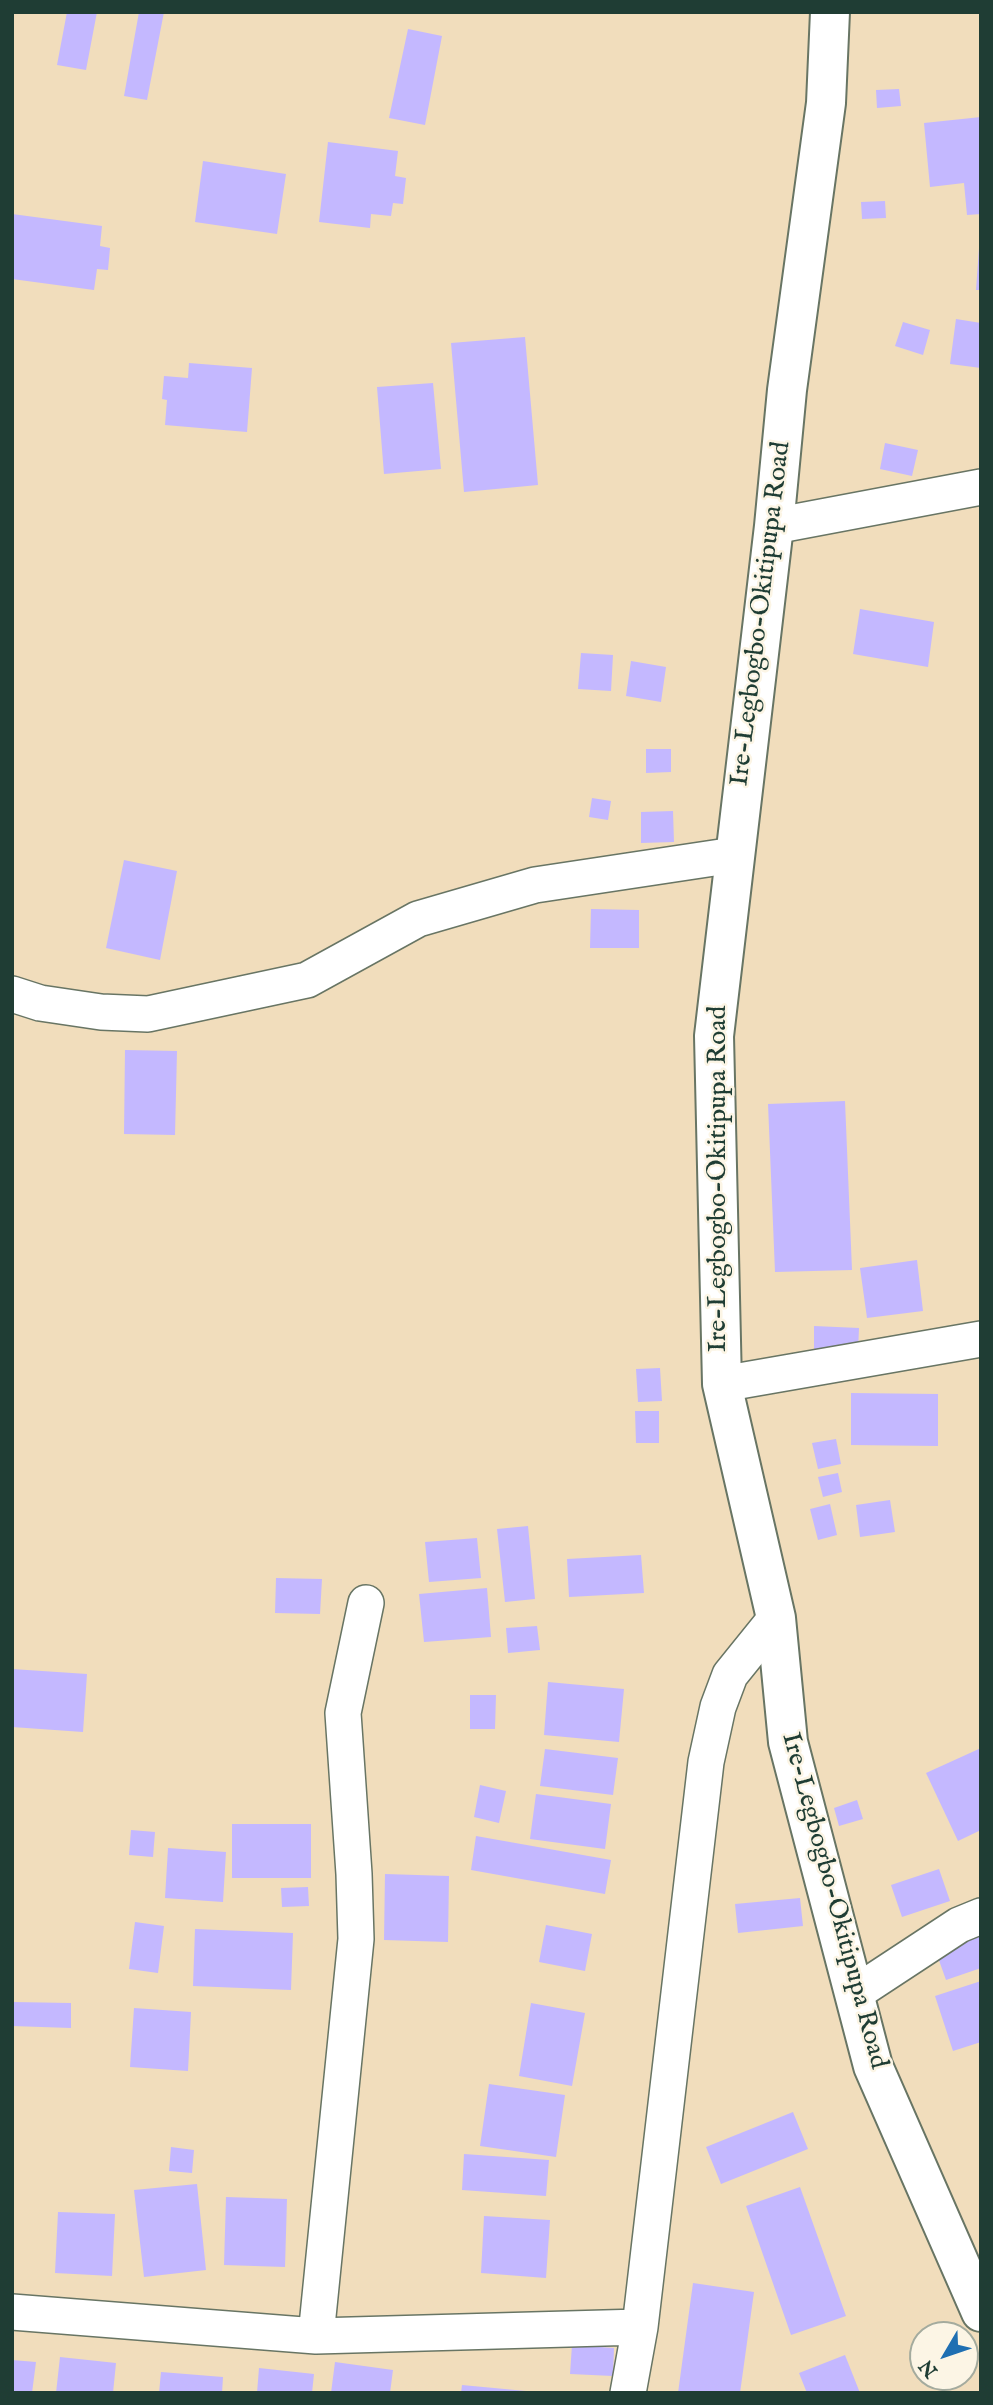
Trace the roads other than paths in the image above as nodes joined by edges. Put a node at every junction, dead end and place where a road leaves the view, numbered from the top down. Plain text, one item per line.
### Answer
1 (830, 12) edge
2 (981, 487) edge
3 (774, 526) junction
4 (734, 855) junction
5 (12, 994) edge
6 (981, 1339) edge
7 (722, 1384) junction
8 (366, 1604) dead end
9 (776, 1618) junction
10 (981, 1916) edge
11 (854, 1994) junction
12 (12, 2312) edge
13 (981, 2312) edge
14 (640, 2327) junction
15 (316, 2336) junction
16 (628, 2393) edge

1 - 3 street, Ire-Legbogbo-Okitipupa Road
2 - 3 street
3 - 4 street, Ire-Legbogbo-Okitipupa Road
4 - 5 street
4 - 7 street, Ire-Legbogbo-Okitipupa Road
6 - 7 street
7 - 9 street, Ire-Legbogbo-Okitipupa Road
8 - 15 street
9 - 11 street, Ire-Legbogbo-Okitipupa Road
9 - 14 street
10 - 11 street
11 - 13 street, Ire-Legbogbo-Okitipupa Road
12 - 15 street
14 - 15 street
14 - 16 street

